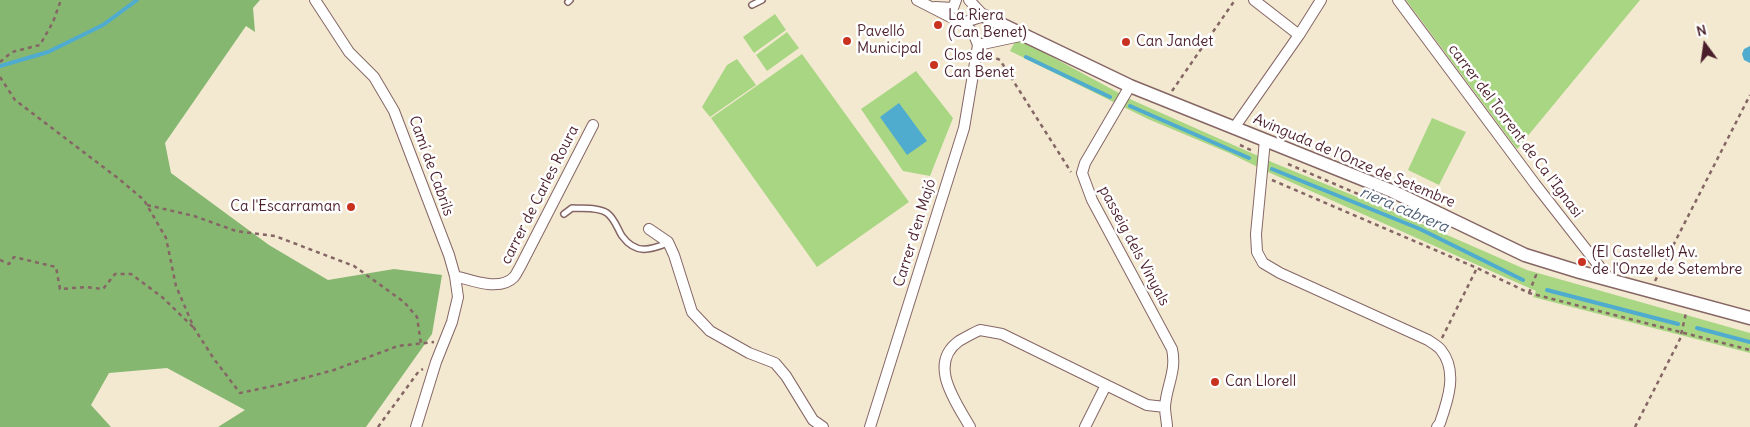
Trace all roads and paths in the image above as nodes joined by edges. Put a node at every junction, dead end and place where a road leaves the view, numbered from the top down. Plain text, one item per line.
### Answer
1 (61, 0) edge
2 (315, 0) edge
3 (762, 0) edge
4 (956, 0) edge
5 (969, 0) edge
6 (1235, 0) edge
7 (1254, 0) edge
8 (1321, 0) edge
9 (1398, 0) edge
10 (920, 2) edge
11 (752, 5) dead end
12 (984, 16) junction
13 (962, 22) junction
14 (1002, 25) junction
15 (1299, 34) junction
16 (1025, 36) junction
17 (993, 43) junction
18 (977, 48) junction
19 (0, 62) edge
20 (0, 77) edge
21 (1128, 90) junction
22 (1750, 95) edge
23 (1165, 100) junction
24 (593, 125) dead end
25 (1234, 128) junction
26 (1265, 140) junction
27 (1082, 173) junction
28 (1261, 177) junction
29 (147, 205) junction
30 (564, 214) dead end
31 (649, 229) dead end
32 (668, 242) junction
33 (0, 260) edge
34 (1477, 268) junction
35 (1536, 274) dead end
36 (455, 276) junction
37 (1610, 280) junction
38 (1530, 291) junction
39 (1650, 291) junction
40 (1689, 300) junction
41 (1750, 318) edge
42 (194, 328) junction
43 (1682, 332) junction
44 (445, 340) junction
45 (422, 344) junction
46 (1437, 347) junction
47 (1750, 350) edge
48 (436, 362) junction
49 (1106, 385) junction
50 (1165, 407) junction
51 (378, 427) edge
52 (416, 427) edge
53 (823, 427) edge
54 (870, 427) edge
55 (970, 427) edge
56 (1086, 427) edge
57 (1168, 427) edge
58 (1437, 427) edge
59 (1635, 427) edge

1 - 19 path
2 - 36 street, Camí de Cabrils
3 - 11 lane
4 - 10 street
5 - 12 street
6 - 23 path
7 - 15 street
8 - 15 street
9 - 37 street, carrer del Torrent de Ca l'Ignasi
10 - 13 street
12 - 13 street
12 - 14 street, Avinguda de l'Onze de Setembre
13 - 18 street
14 - 16 street, Avinguda de l'Onze de Setembre
14 - 17 street
15 - 25 street
16 - 17 street
16 - 21 street, Avinguda de l'Onze de Setembre
17 - 18 street
18 - 27 path
18 - 54 street, Carrer d'en Majó
20 - 29 path
21 - 23 street, Avinguda de l'Onze de Setembre
21 - 27 street, passeig dels Vinyals
22 - 39 path
23 - 25 street, Avinguda de l'Onze de Setembre
24 - 36 street, carrer de Carles Roura
25 - 26 street, Avinguda de l'Onze de Setembre
26 - 28 street
26 - 37 street, Avinguda de l'Onze de Setembre
27 - 50 street, passeig dels Vinyals
28 - 34 path
28 - 46 street
29 - 42 path
29 - 45 path
30 - 32 lane
31 - 32 street
32 - 53 street
33 - 42 path
34 - 38 path
34 - 46 path
35 - 38 path
36 - 44 street, Camí de Cabrils
37 - 39 street, Avinguda de l'Onze de Setembre
38 - 43 path
39 - 40 street, Avinguda de l'Onze de Setembre
40 - 41 street, Avinguda de l'Onze de Setembre
40 - 43 path
42 - 45 path
43 - 47 path
43 - 59 path
44 - 45 path
44 - 48 street, Camí de Cabrils
46 - 58 street
48 - 51 path
48 - 52 street, Camí de Cabrils
49 - 50 street
49 - 55 street
49 - 56 street
50 - 57 street, passeig dels Vinyals

